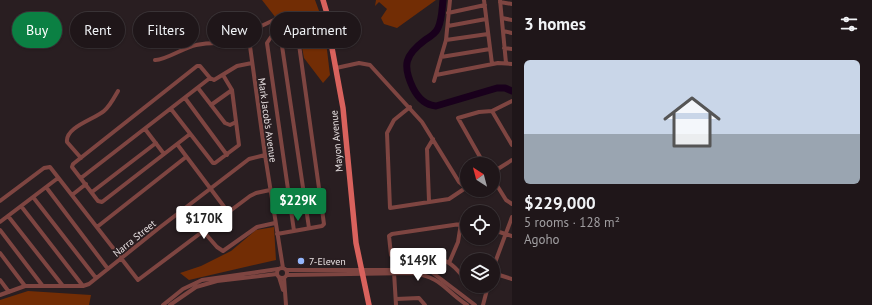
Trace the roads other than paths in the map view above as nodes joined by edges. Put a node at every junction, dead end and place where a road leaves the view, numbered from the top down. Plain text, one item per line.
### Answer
1 (323, 0) edge
2 (450, 0) edge
3 (484, 0) edge
4 (500, 1) edge
5 (512, 4) edge
6 (485, 5) junction
7 (448, 13) junction
8 (502, 18) junction
9 (486, 19) junction
10 (512, 20) edge
11 (448, 26) junction
12 (503, 31) junction
13 (512, 33) edge
14 (488, 34) junction
15 (270, 39) edge
16 (446, 40) junction
17 (207, 43) edge
18 (250, 48) edge
19 (282, 48) edge
20 (299, 48) edge
21 (504, 48) junction
22 (490, 49) junction
23 (512, 49) edge
24 (441, 57) junction
25 (155, 60) dead end
26 (252, 63) junction
27 (506, 63) junction
28 (492, 64) junction
29 (512, 64) edge
30 (336, 68) junction
31 (223, 75) junction
32 (436, 75) junction
33 (210, 78) junction
34 (434, 81) dead end
35 (198, 88) junction
36 (232, 90) junction
37 (118, 91) dead end
38 (185, 98) junction
39 (512, 101) edge
40 (211, 105) junction
41 (410, 107) junction
42 (172, 109) junction
43 (492, 111) junction
44 (236, 122) junction
45 (145, 129) junction
46 (190, 134) junction
47 (433, 139) junction
48 (156, 143) junction
49 (177, 144) junction
50 (512, 145) edge
51 (164, 154) junction
52 (227, 155) junction
53 (265, 155) junction
54 (186, 157) junction
55 (480, 157) edge
56 (81, 158) junction
57 (512, 161) edge
58 (500, 168) edge
59 (58, 178) junction
60 (81, 178) junction
61 (460, 183) edge
62 (86, 184) junction
63 (46, 187) junction
64 (211, 188) junction
65 (270, 190) junction
66 (500, 190) edge
67 (460, 191) edge
68 (92, 192) junction
69 (72, 195) junction
70 (33, 197) junction
71 (0, 201) edge
72 (429, 201) junction
73 (512, 204) edge
74 (21, 206) junction
75 (228, 212) junction
76 (8, 216) junction
77 (512, 217) edge
78 (0, 222) edge
79 (275, 223) junction
80 (460, 223) edge
81 (97, 227) junction
82 (309, 228) junction
83 (460, 229) edge
84 (0, 230) edge
85 (203, 231) junction
86 (294, 231) junction
87 (500, 232) edge
88 (277, 234) junction
89 (505, 234) junction
90 (512, 236) edge
91 (498, 253) edge
92 (0, 254) edge
93 (121, 258) junction
94 (449, 263) junction
95 (108, 269) junction
96 (362, 271) junction
97 (394, 271) junction
98 (282, 272) junction
99 (460, 274) edge
100 (500, 275) edge
101 (96, 278) junction
102 (512, 279) edge
103 (0, 280) edge
104 (42, 285) junction
105 (25, 286) junction
106 (63, 286) junction
107 (83, 286) junction
108 (9, 292) junction
109 (486, 293) edge
110 (0, 295) edge
111 (396, 299) junction
112 (163, 305) edge
113 (170, 305) edge
114 (286, 305) edge
115 (369, 305) edge
116 (396, 305) edge
117 (425, 305) edge
118 (467, 305) edge
119 (475, 305) edge
120 (483, 305) edge

1 - 30 main road, Mayon Avenue
2 - 7 street
3 - 6 street
4 - 5 street
4 - 8 street
6 - 7 street
6 - 9 street
7 - 11 street
8 - 10 street
8 - 12 street
9 - 11 street
9 - 14 street
11 - 16 street
12 - 13 street
12 - 21 street
14 - 16 street
14 - 22 street
15 - 86 street
16 - 24 street
17 - 25 street
18 - 26 street, Mark Jacob's Avenue
19 - 82 street
20 - 82 street
21 - 23 street
21 - 27 street
22 - 24 street
22 - 28 street
24 - 32 street
26 - 31 street
26 - 53 street, Mark Jacob's Avenue
27 - 28 street
27 - 29 street
28 - 32 street
30 - 41 street
30 - 96 main road, Mayon Avenue
31 - 33 street
31 - 36 street
32 - 34 street
33 - 35 street
33 - 56 street
35 - 38 street
35 - 40 street
36 - 40 street
36 - 44 street
37 - 56 street
38 - 42 street
38 - 52 street
39 - 43 street
40 - 44 street
41 - 47 street
41 - 72 street
42 - 45 street
42 - 46 street
43 - 50 street
43 - 55 street
44 - 52 street
45 - 48 street
45 - 60 street
46 - 49 street
46 - 52 street
47 - 61 street
47 - 72 street
48 - 51 street
48 - 68 street
49 - 51 street
49 - 54 street
51 - 68 street
53 - 64 street, Narra Street
53 - 65 street, Mark Jacob's Avenue
54 - 64 street
54 - 81 street
56 - 60 street
57 - 58 street
59 - 63 street
59 - 69 street
59 - 71 street
60 - 62 street
62 - 68 street
62 - 69 street
63 - 70 street
63 - 95 street
64 - 75 street
64 - 93 street, Narra Street
65 - 75 street
65 - 79 street, Mark Jacob's Avenue
66 - 73 street
67 - 72 street
69 - 81 street
70 - 74 street
70 - 101 street
74 - 76 street
74 - 107 street
75 - 85 street
76 - 78 street
76 - 106 street
77 - 89 street
79 - 85 street
79 - 88 street, Mark Jacob's Avenue
80 - 94 street
81 - 93 street
82 - 86 street
83 - 94 street
84 - 104 street
85 - 93 street
86 - 88 street
87 - 89 street
88 - 98 street, Mark Jacob's Avenue
89 - 90 street
89 - 91 street
92 - 105 street
93 - 95 street, Narra Street
94 - 99 street
95 - 101 street, Narra Street
96 - 97 street
96 - 98 street
96 - 115 main road, Mayon Avenue
97 - 111 street
97 - 118 street
97 - 119 street
98 - 112 street
98 - 113 street
98 - 114 street, Mark Jacob's Avenue
100 - 102 street
101 - 107 street, Narra Street
103 - 108 street
104 - 105 street
104 - 106 street
105 - 108 street
106 - 107 street
108 - 110 street
109 - 120 street
111 - 116 street
111 - 117 street

